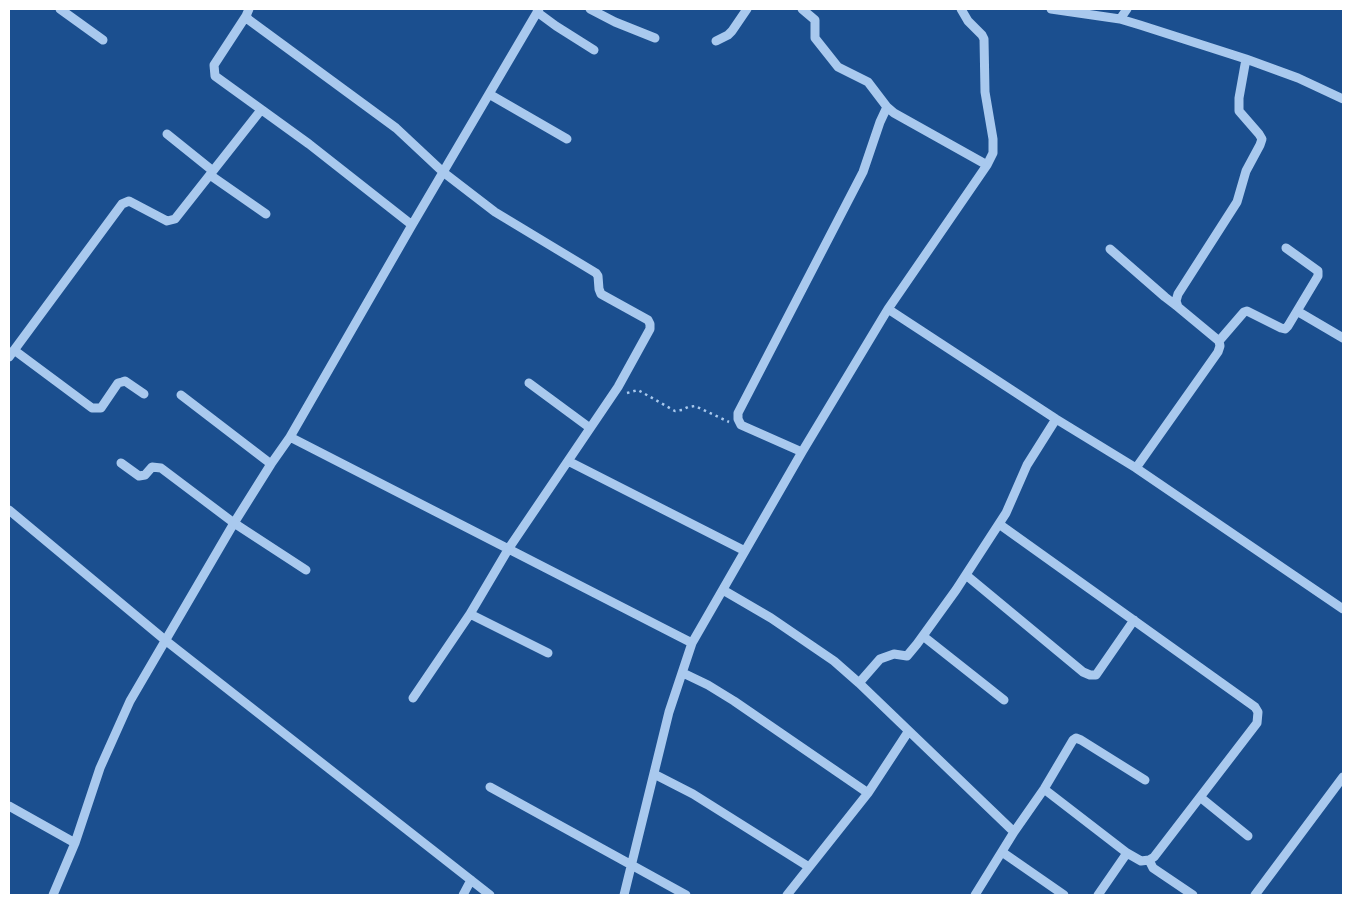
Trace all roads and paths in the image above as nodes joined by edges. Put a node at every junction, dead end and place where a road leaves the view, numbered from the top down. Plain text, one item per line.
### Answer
1 (60, 9) edge
2 (590, 9) edge
3 (747, 9) edge
4 (802, 9) edge
5 (961, 9) edge
6 (1051, 9) edge
7 (1127, 9) edge
8 (538, 10) edge
9 (247, 12) edge
10 (1120, 19) junction
11 (655, 38) dead end
12 (103, 40) dead end
13 (716, 41) dead end
14 (594, 50) dead end
15 (1246, 59) junction
16 (489, 94) junction
17 (1343, 99) edge
18 (888, 107) junction
19 (261, 110) junction
20 (167, 134) dead end
21 (567, 139) dead end
22 (987, 164) junction
23 (443, 172) junction
24 (212, 173) junction
25 (266, 214) dead end
26 (412, 225) junction
27 (1286, 248) dead end
28 (1110, 249) dead end
29 (1178, 307) junction
30 (888, 309) junction
31 (1297, 311) junction
32 (1343, 338) edge
33 (1219, 341) junction
34 (11, 354) edge
35 (529, 383) dead end
36 (144, 394) dead end
37 (181, 395) dead end
38 (611, 396) junction
39 (738, 419) junction
40 (1056, 419) junction
41 (590, 428) junction
42 (290, 437) junction
43 (802, 452) junction
44 (568, 461) junction
45 (121, 463) dead end
46 (271, 464) junction
47 (1136, 468) junction
48 (9, 510) edge
49 (234, 523) junction
50 (999, 524) junction
51 (509, 548) junction
52 (745, 551) junction
53 (306, 570) dead end
54 (966, 575) junction
55 (723, 590) junction
56 (1343, 609) edge
57 (470, 614) junction
58 (1134, 620) junction
59 (923, 636) junction
60 (165, 640) junction
61 (692, 643) junction
62 (548, 653) dead end
63 (682, 673) junction
64 (859, 683) junction
65 (413, 698) dead end
66 (1004, 700) dead end
67 (908, 732) junction
68 (654, 774) junction
69 (1343, 777) edge
70 (1145, 780) dead end
71 (490, 787) dead end
72 (1044, 789) junction
73 (868, 793) junction
74 (1200, 797) junction
75 (9, 806) edge
76 (1014, 832) junction
77 (1248, 836) dead end
78 (75, 843) junction
79 (1002, 852) junction
80 (1127, 853) junction
81 (1148, 860) junction
82 (631, 865) junction
83 (809, 868) junction
84 (471, 880) junction
85 (53, 895) edge
86 (462, 895) edge
87 (490, 895) edge
88 (624, 895) edge
89 (686, 895) edge
90 (787, 895) edge
91 (975, 895) edge
92 (1064, 895) edge
93 (1098, 895) edge
94 (1193, 895) edge
95 (1256, 895) edge

1 - 12 street
2 - 11 street
3 - 13 street
4 - 18 street
5 - 22 street
6 - 10 street
7 - 10 street
8 - 14 street
8 - 16 street
9 - 19 street
9 - 23 street
10 - 15 street
15 - 17 street
15 - 29 street
16 - 21 street
16 - 23 street
18 - 22 street
18 - 39 street
19 - 24 street
19 - 26 street
20 - 24 street
22 - 30 street
23 - 26 street
23 - 38 street
24 - 25 street
24 - 34 street
26 - 42 street
27 - 31 street
28 - 29 street
29 - 33 street
30 - 40 street
30 - 43 street
31 - 32 street
31 - 33 street
33 - 47 street
34 - 36 street
35 - 41 street
37 - 46 street
38 - 39 path
38 - 41 street
39 - 43 street
40 - 47 street
40 - 50 street
41 - 44 street
42 - 46 street
42 - 51 street
43 - 52 street
44 - 51 street
44 - 52 street
45 - 49 street
46 - 49 street
47 - 56 street
48 - 60 street
49 - 53 street
49 - 60 street
50 - 54 street
50 - 58 street
51 - 57 street
51 - 61 street
52 - 55 street
54 - 58 street
54 - 59 street
55 - 61 street
55 - 64 street
57 - 62 street
57 - 65 street
58 - 74 street
59 - 64 street
59 - 66 street
60 - 78 street
60 - 84 street
61 - 63 street
63 - 68 street
63 - 73 street
64 - 67 street
67 - 73 street
67 - 76 street
68 - 82 street
68 - 83 street
69 - 95 street
70 - 72 street
71 - 82 street
72 - 76 street
72 - 80 street
73 - 83 street
74 - 77 street
74 - 81 street
75 - 78 street
76 - 79 street
78 - 85 street
79 - 91 street
79 - 92 street
80 - 81 street
80 - 93 street
81 - 94 street
82 - 88 street
82 - 89 street
83 - 90 street
84 - 86 street
84 - 87 street

